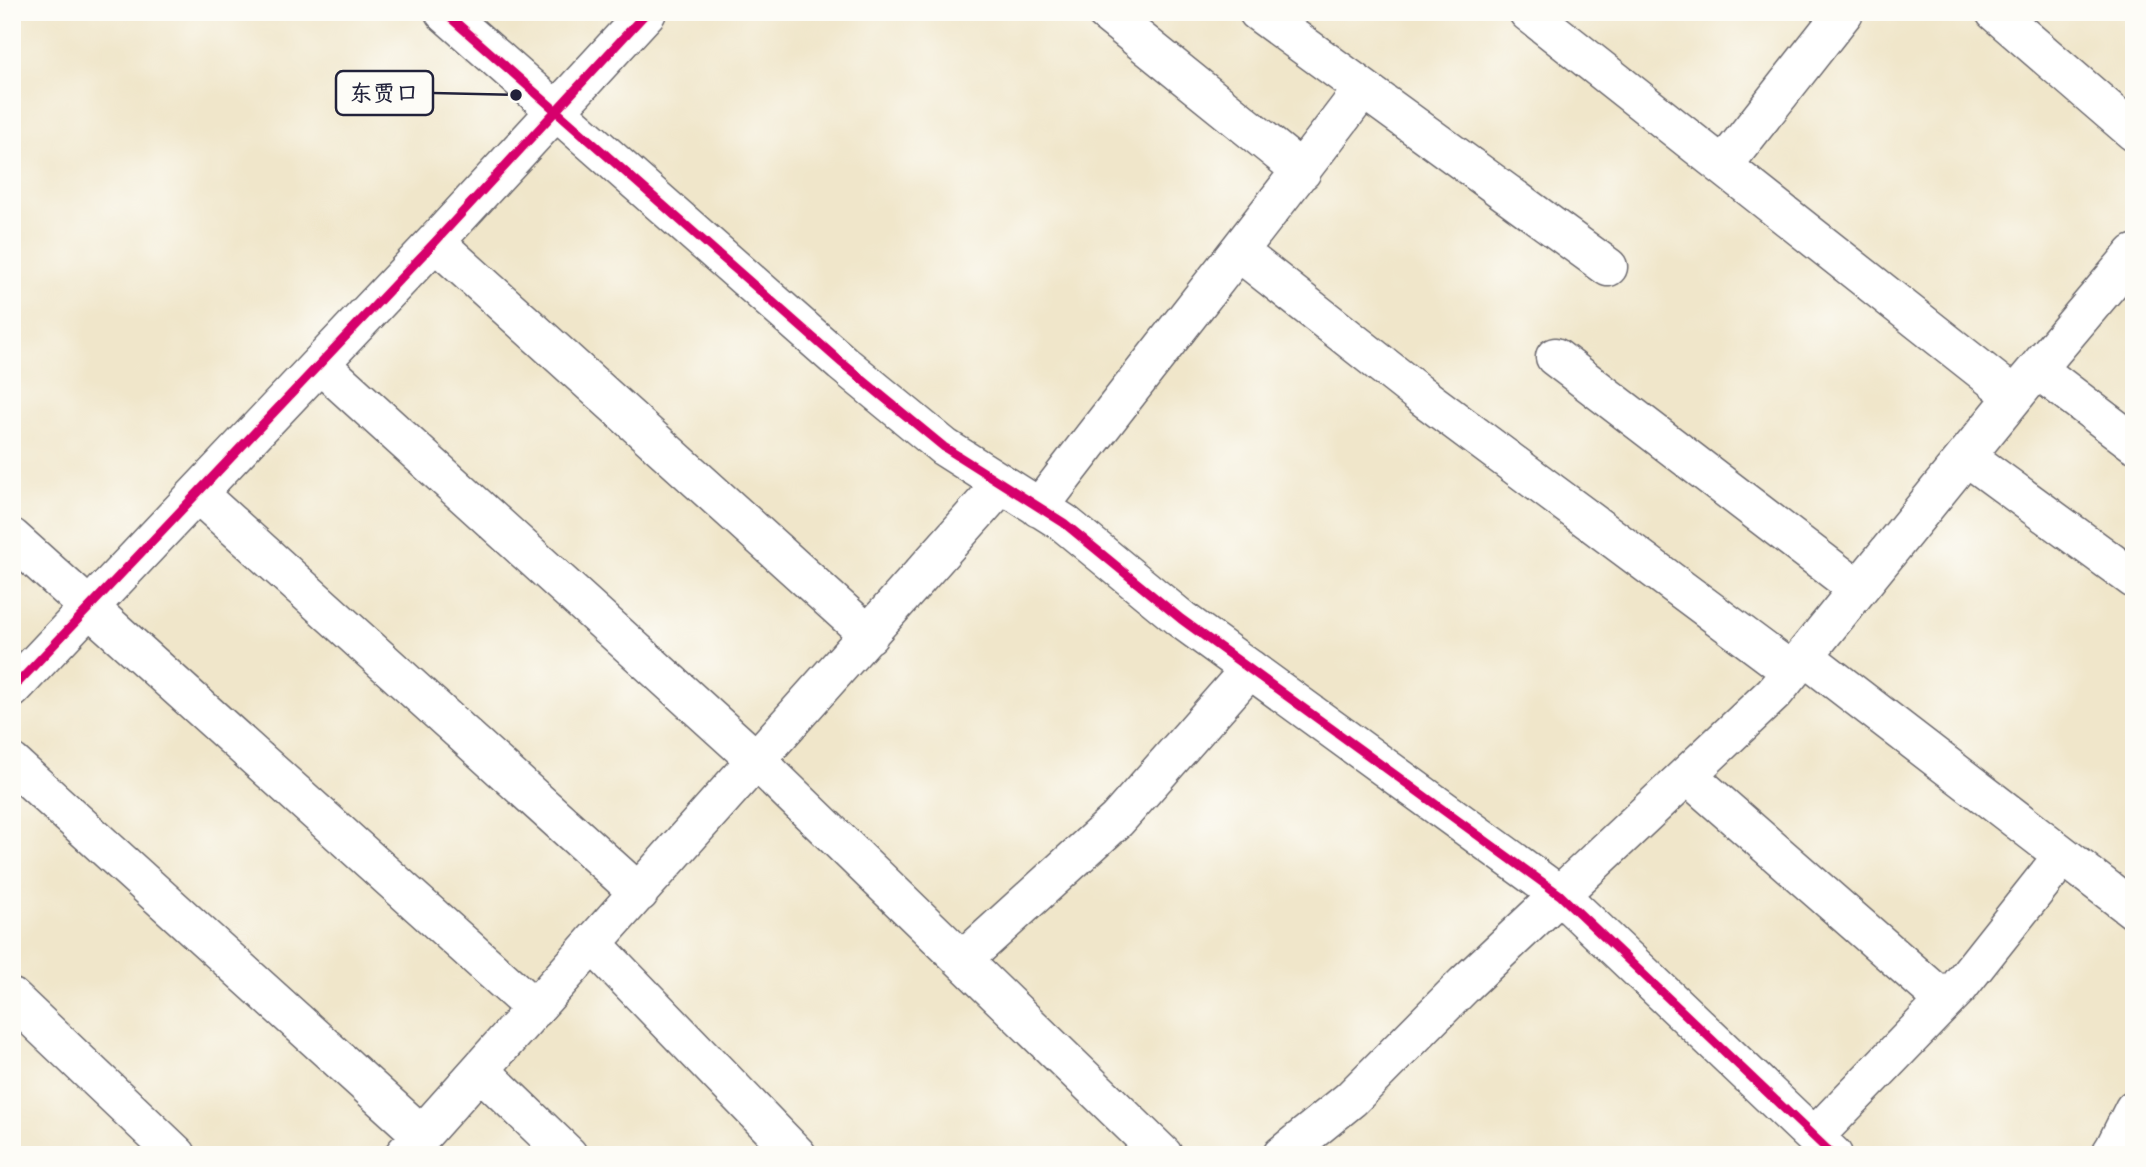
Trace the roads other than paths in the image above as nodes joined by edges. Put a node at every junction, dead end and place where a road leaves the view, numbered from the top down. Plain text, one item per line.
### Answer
1 (444, 12) edge
2 (467, 12) edge
3 (647, 12) edge
4 (1105, 12) edge
5 (1258, 12) edge
6 (1528, 12) edge
7 (1844, 12) edge
8 (1995, 12) edge
9 (1363, 89) junction
10 (562, 104) junction
11 (2134, 132) edge
12 (1723, 166) junction
13 (1301, 171) junction
14 (435, 242) junction
15 (1239, 252) junction
16 (2134, 254) edge
17 (1608, 267) dead end
18 (1555, 358) dead end
19 (320, 364) junction
20 (2026, 382) junction
21 (2134, 443) edge
22 (1966, 456) junction
23 (1002, 484) junction
24 (198, 494) junction
25 (1040, 508) junction
26 (12, 538) edge
27 (2134, 579) edge
28 (1858, 589) junction
29 (90, 607) junction
30 (869, 635) junction
31 (1797, 664) junction
32 (1250, 669) junction
33 (12, 690) edge
34 (757, 761) junction
35 (12, 763) edge
36 (1687, 775) junction
37 (2062, 856) junction
38 (639, 893) junction
39 (1560, 895) junction
40 (2134, 910) edge
41 (593, 944) junction
42 (962, 960) junction
43 (12, 998) edge
44 (1945, 1001) junction
45 (535, 1009) junction
46 (480, 1070) junction
47 (2134, 1109) edge
48 (413, 1145) edge
49 (1823, 1146) edge
50 (177, 1155) edge
51 (568, 1155) edge
52 (797, 1155) edge
53 (1163, 1155) edge
54 (1282, 1155) edge
55 (2110, 1155) edge

1 - 10 street
2 - 10 street
3 - 10 street
4 - 13 street
5 - 9 street
6 - 12 street
7 - 12 street
8 - 11 street
9 - 13 street
9 - 17 street
10 - 14 street
10 - 23 street
12 - 20 street
13 - 15 street
14 - 19 street
14 - 30 street
15 - 25 street
15 - 31 street
16 - 20 street
18 - 28 street
19 - 24 street
19 - 34 street
20 - 21 street
20 - 22 street
22 - 27 street
22 - 28 street
23 - 25 street
23 - 30 street
24 - 29 street
24 - 38 street
25 - 32 street
26 - 29 street
28 - 31 street
29 - 33 street
29 - 45 street
30 - 34 street
31 - 36 street
31 - 37 street
32 - 39 street
32 - 42 street
34 - 38 street
34 - 42 street
35 - 48 street
36 - 39 street
36 - 44 street
37 - 40 street
37 - 44 street
38 - 41 street
39 - 49 street
39 - 54 street
41 - 45 street
41 - 52 street
42 - 53 street
43 - 50 street
44 - 49 street
45 - 46 street
46 - 48 street
46 - 51 street
47 - 55 street

